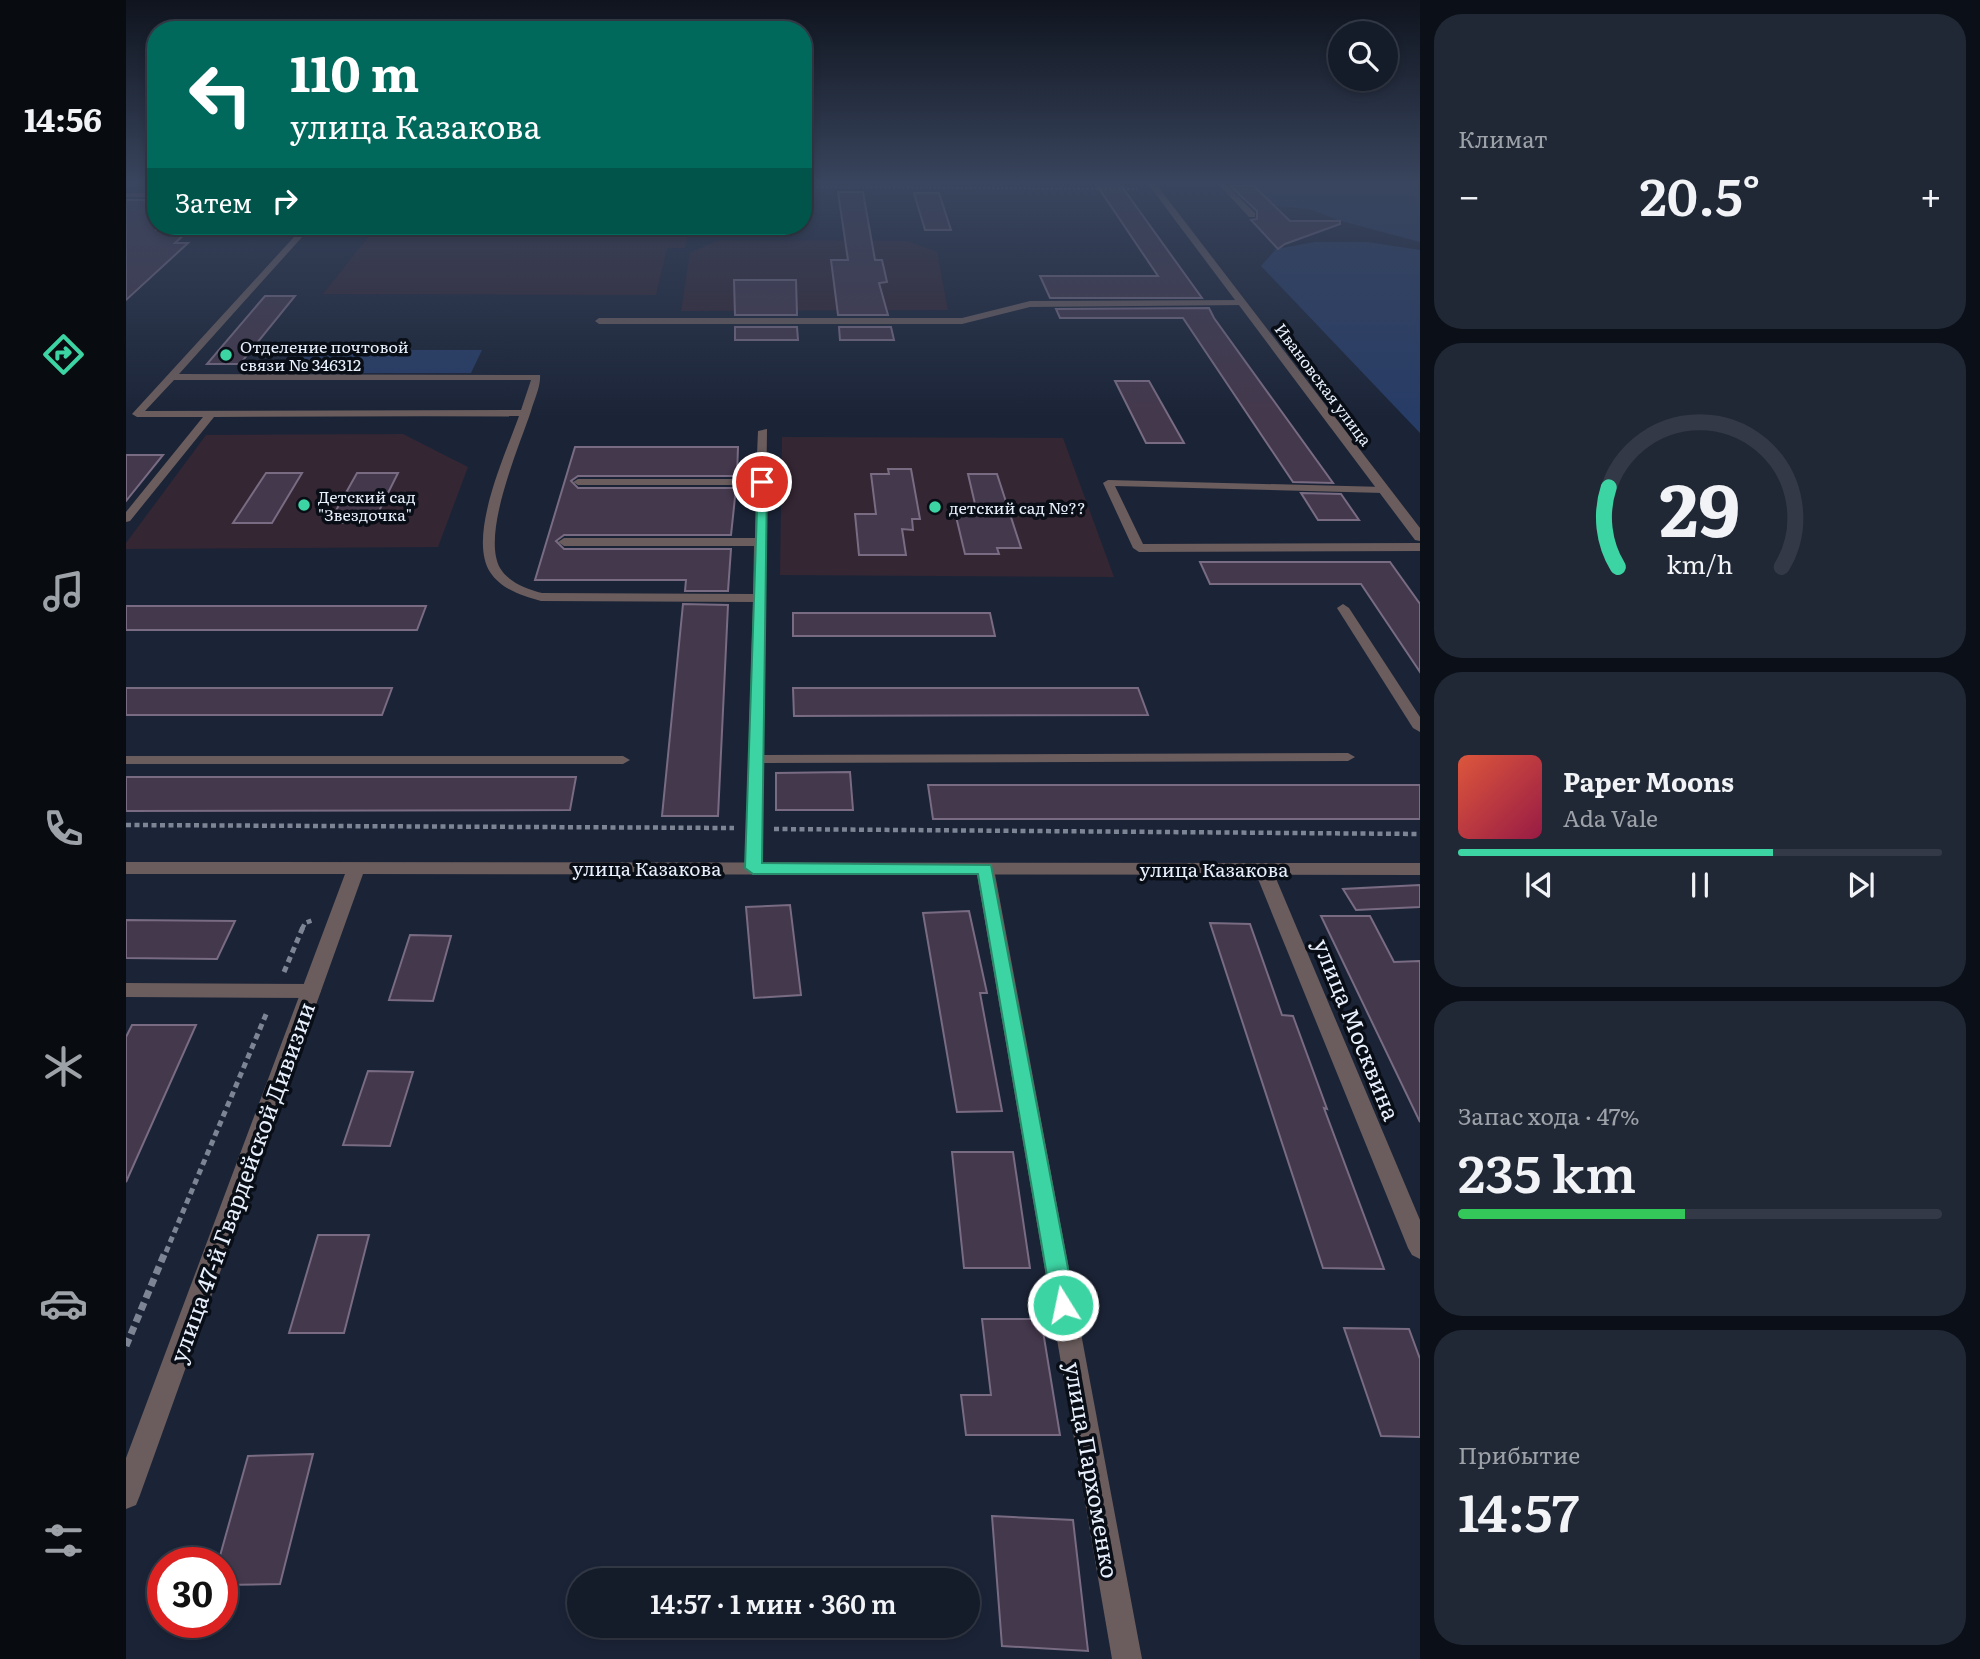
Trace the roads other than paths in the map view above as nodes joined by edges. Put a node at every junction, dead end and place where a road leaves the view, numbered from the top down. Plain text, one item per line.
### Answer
1 (276, 261) edge
2 (1211, 261) edge
3 (1242, 303) junction
4 (599, 321) dead end
5 (172, 377) junction
6 (525, 413) junction
7 (211, 414) junction
8 (763, 431) dead end
9 (578, 481) dead end
10 (762, 482) junction
11 (1384, 490) junction
12 (126, 519) edge
13 (1420, 537) edge
14 (564, 541) dead end
15 (761, 542) junction
16 (1420, 547) edge
17 (760, 598) junction
18 (1343, 608) dead end
19 (1420, 728) edge
20 (1348, 757) dead end
21 (756, 759) junction
22 (126, 760) edge
23 (622, 760) dead end
24 (126, 868) edge
25 (356, 868) junction
26 (753, 868) junction
27 (985, 869) junction
28 (1263, 869) junction
29 (1420, 869) edge
30 (126, 990) edge
31 (312, 991) junction
32 (1420, 1248) edge
33 (126, 1495) edge
34 (1127, 1659) edge

1 - 5 lane
2 - 3 street, Ивановская улица
3 - 4 lane
3 - 11 street, Ивановская улица
5 - 6 lane
5 - 7 lane
6 - 7 lane
6 - 17 lane
7 - 12 lane
8 - 10 lane
9 - 10 lane
10 - 15 lane
11 - 13 street, Ивановская улица
11 - 16 lane
14 - 15 lane
15 - 17 lane
17 - 21 lane
18 - 19 lane
20 - 21 lane
21 - 26 lane
22 - 23 lane
24 - 25 street, улица Казакова
25 - 26 street, улица Казакова
25 - 31 street, улица 47-й Гвардейской Дивизии
26 - 27 street, улица Казакова
27 - 28 street, улица Казакова
27 - 34 street, улица Пархоменко
28 - 29 street, улица Казакова
28 - 32 street, улица Москвина
30 - 31 lane
31 - 33 street, улица 47-й Гвардейской Дивизии

